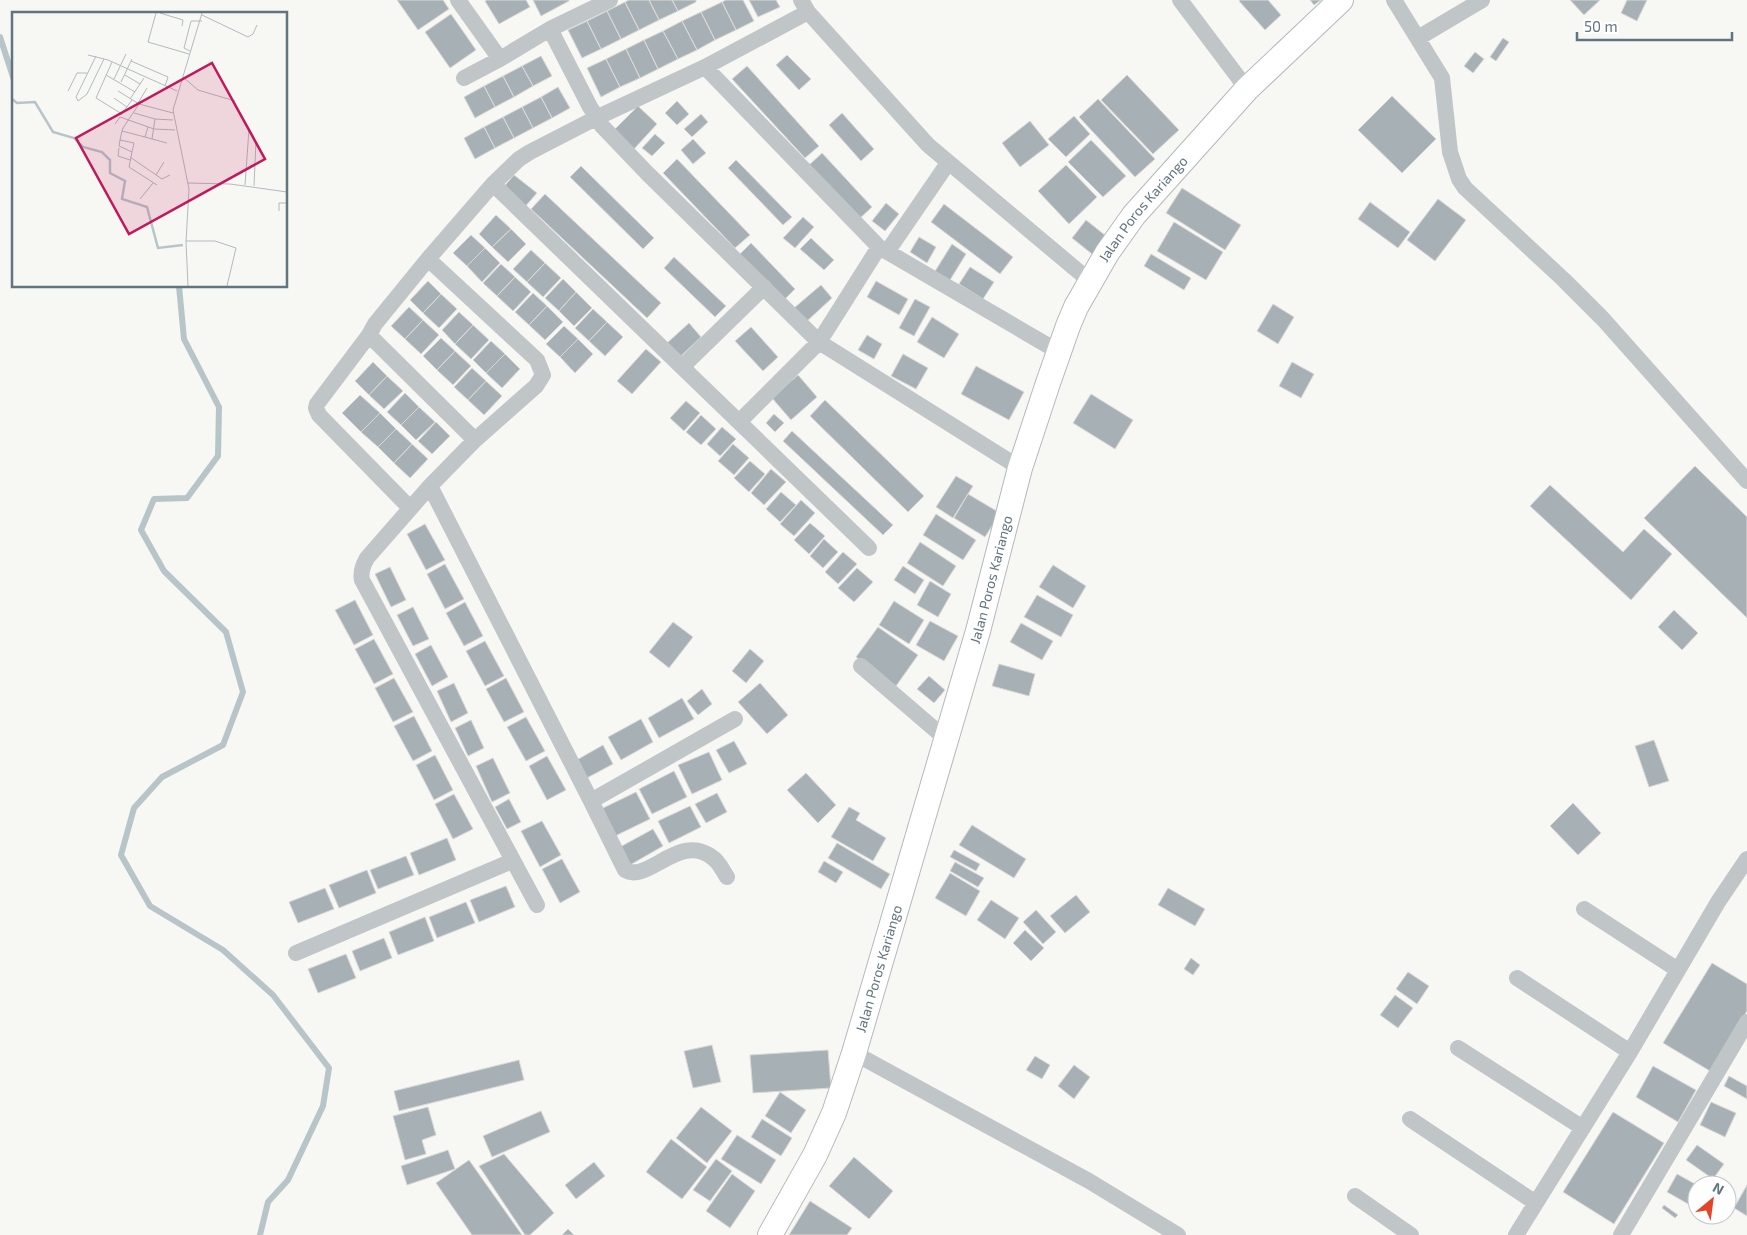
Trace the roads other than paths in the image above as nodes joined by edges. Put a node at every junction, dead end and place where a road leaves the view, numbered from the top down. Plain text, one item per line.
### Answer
1 (458, 0) edge
2 (610, 0) edge
3 (1180, 0) edge
4 (1341, 0) edge
5 (1394, 0) edge
6 (1482, 0) edge
7 (584, 5) edge
8 (804, 6) edge
9 (550, 29) junction
10 (1418, 38) junction
11 (500, 59) junction
12 (705, 67) junction
13 (464, 78) dead end
14 (1247, 89) junction
15 (596, 118) junction
16 (948, 163) junction
17 (493, 184) junction
18 (883, 249) junction
19 (428, 258) junction
20 (1091, 282) junction
21 (764, 287) junction
22 (369, 335) junction
23 (819, 342) junction
24 (1059, 352) junction
25 (682, 367) junction
26 (739, 422) junction
27 (476, 440) junction
28 (1020, 468) junction
29 (1747, 480) edge
30 (430, 486) junction
31 (410, 508) junction
32 (869, 548) dead end
33 (860, 666) dead end
34 (736, 719) dead end
35 (946, 739) junction
36 (592, 801) junction
37 (1747, 859) edge
38 (512, 861) junction
39 (728, 877) dead end
40 (537, 905) dead end
41 (1584, 909) dead end
42 (296, 953) dead end
43 (1678, 970) junction
44 (1517, 978) dead end
45 (1747, 1022) edge
46 (1458, 1048) dead end
47 (1630, 1052) junction
48 (854, 1053) junction
49 (1410, 1119) dead end
50 (1583, 1128) junction
51 (1355, 1196) dead end
52 (1536, 1203) junction
53 (770, 1235) edge
54 (1178, 1235) edge
55 (1411, 1235) edge
56 (1516, 1235) edge
57 (1621, 1235) edge

1 - 11 street
2 - 7 street
3 - 14 street
4 - 14 main road, Jalan Poros Kariango
5 - 10 street
6 - 10 street
7 - 9 street
8 - 12 street
8 - 16 street
9 - 11 street
9 - 15 street
10 - 29 street
11 - 13 street
12 - 15 street
12 - 18 street
14 - 20 main road, Jalan Poros Kariango
15 - 17 street
15 - 21 street
16 - 18 street
16 - 20 street
17 - 19 street
17 - 25 street
18 - 23 street
18 - 24 street
19 - 22 street
19 - 27 street
20 - 24 main road, Jalan Poros Kariango
21 - 23 street
21 - 25 street
22 - 27 street
22 - 31 street
23 - 26 street
23 - 28 street
24 - 28 main road, Jalan Poros Kariango
25 - 26 street
26 - 32 street
27 - 30 street
28 - 35 main road, Jalan Poros Kariango
30 - 31 street
30 - 36 street
31 - 38 street
33 - 35 street
34 - 36 street
35 - 48 main road, Jalan Poros Kariango
36 - 39 street
37 - 43 street
38 - 40 street
38 - 42 street
41 - 43 street
43 - 47 street
44 - 47 street
45 - 57 street
46 - 50 street
47 - 50 street
48 - 53 main road, Jalan Poros Kariango
48 - 54 street
49 - 52 street
50 - 52 street
51 - 55 street
52 - 56 street

